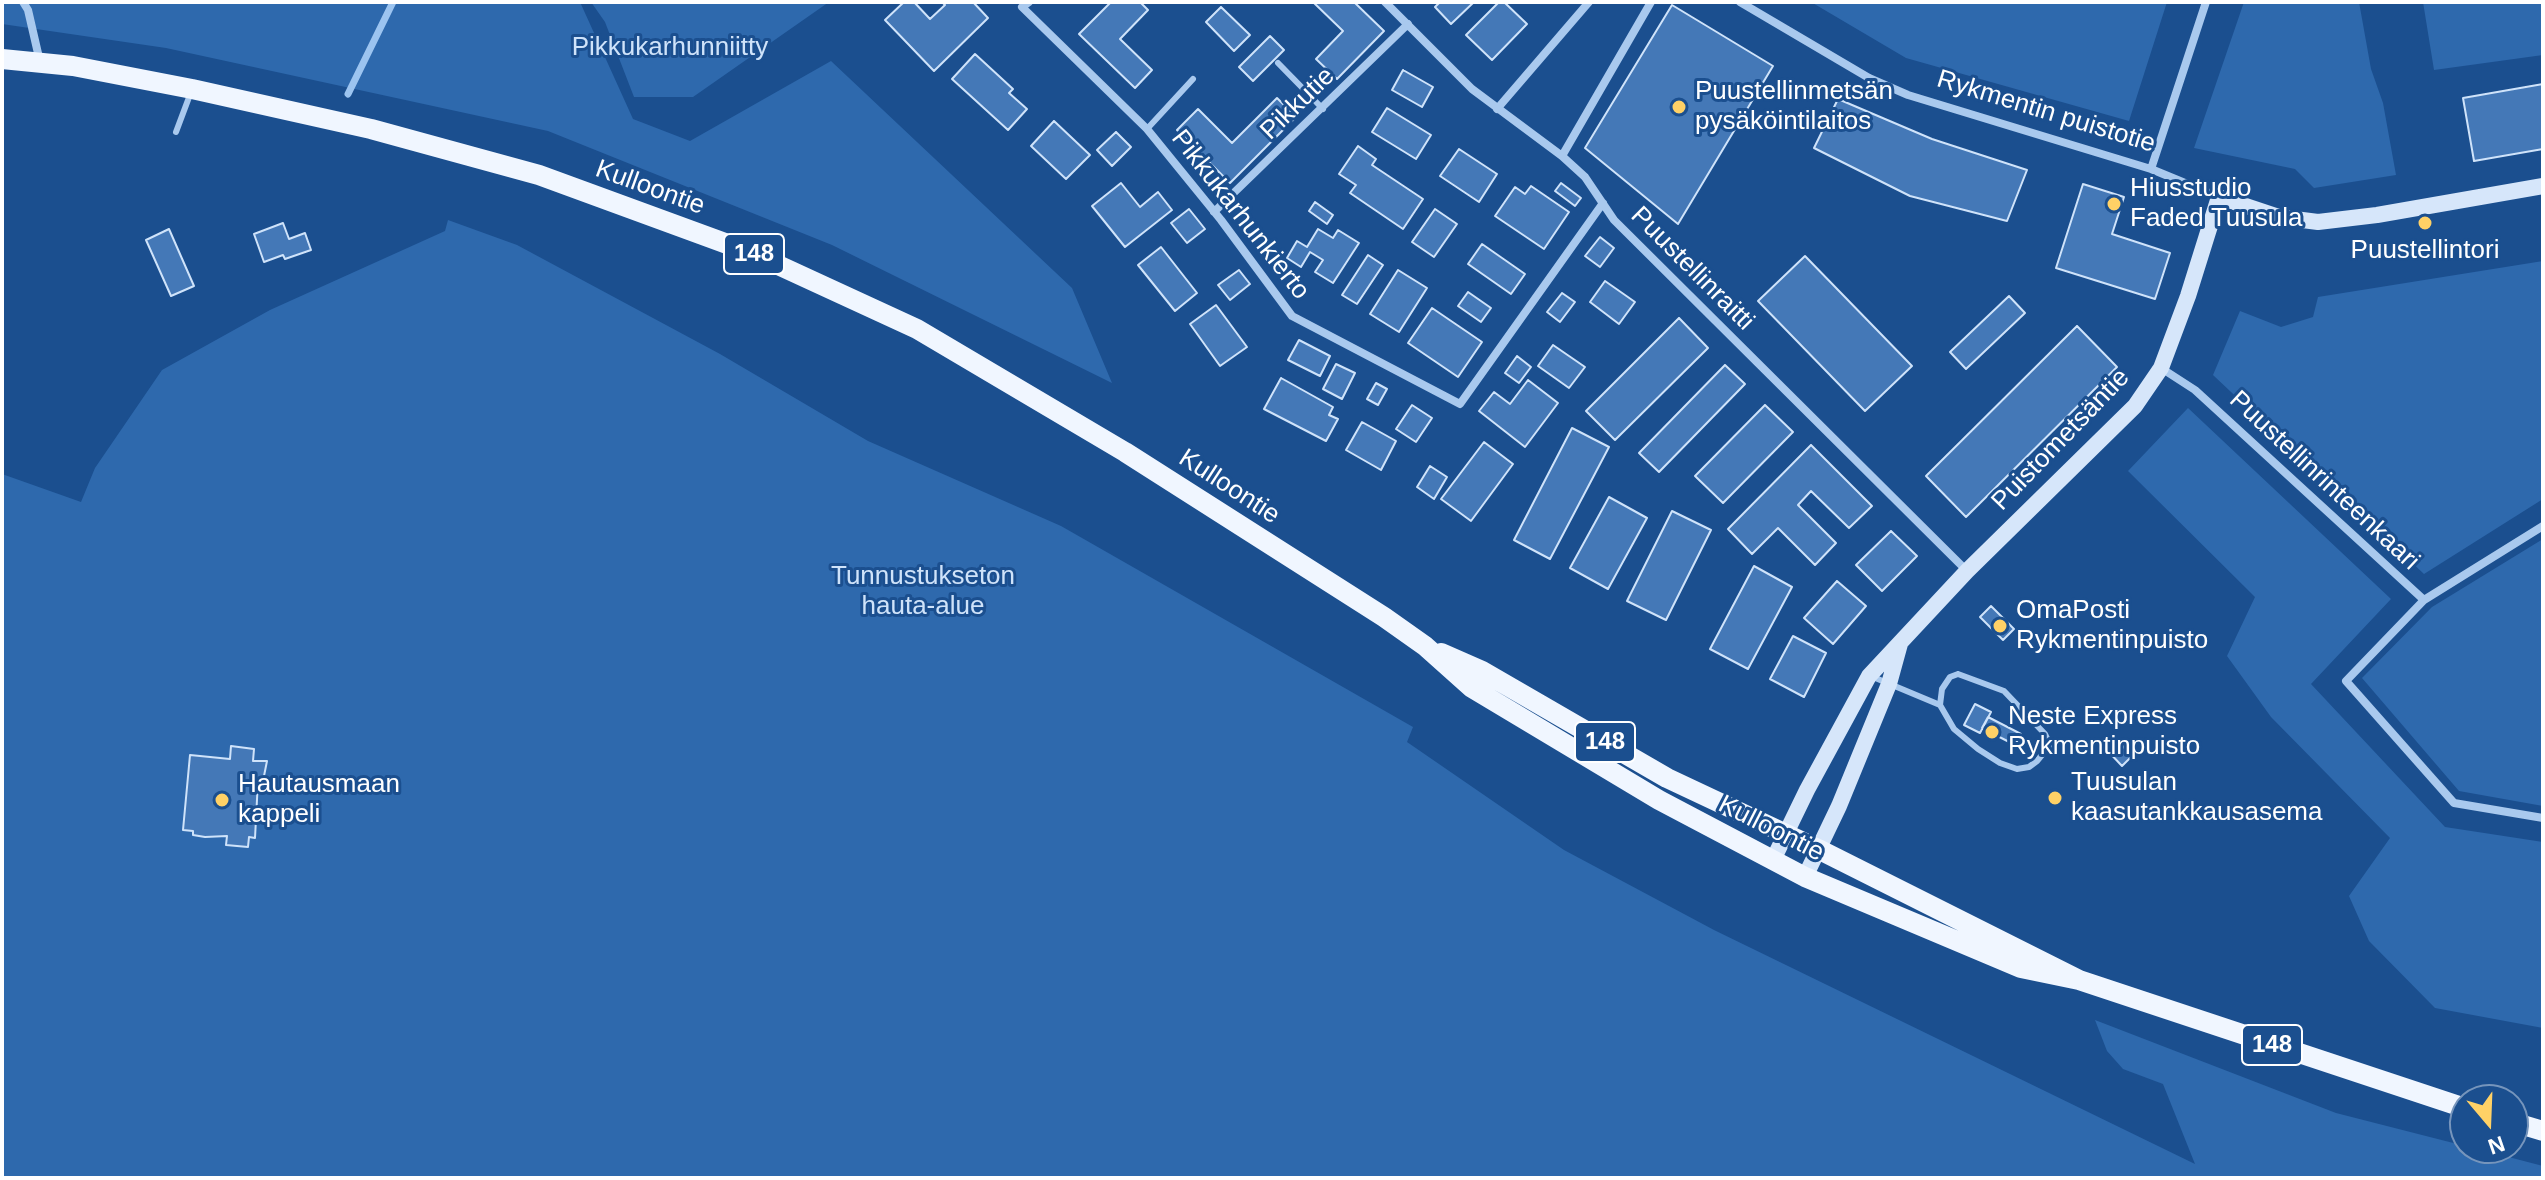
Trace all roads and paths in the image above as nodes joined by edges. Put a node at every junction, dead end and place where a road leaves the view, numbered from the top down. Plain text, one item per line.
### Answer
1 (23, 2) edge
2 (1029, 2) edge
3 (1385, 2) edge
4 (1589, 2) edge
5 (1651, 2) edge
6 (1740, 2) edge
7 (2206, 2) edge
8 (1408, 24) junction
9 (2, 59) edge
10 (40, 63) junction
11 (1278, 63) dead end
12 (1193, 79) dead end
13 (192, 89) junction
14 (1323, 109) junction
15 (1497, 109) junction
16 (1147, 129) junction
17 (176, 132) dead end
18 (1562, 156) junction
19 (2151, 169) junction
20 (2543, 186) edge
21 (2219, 197) junction
22 (1603, 203) junction
23 (1214, 212) junction
24 (2161, 368) junction
25 (2543, 526) edge
26 (1967, 571) junction
27 (2424, 600) junction
28 (1901, 638) junction
29 (1425, 646) junction
30 (1869, 676) junction
31 (1889, 684) junction
32 (1940, 705) junction
33 (2543, 818) edge
34 (1786, 835) junction
35 (1818, 849) junction
36 (1773, 860) junction
37 (1805, 877) junction
38 (2079, 980) junction
39 (2449, 1103) edge

1 - 10 street
2 - 16 street, Pikkukarhunkierto
3 - 8 street, Puustellinraitti
4 - 15 street
5 - 18 street
6 - 19 street, Rykmentin puistotie
7 - 19 street
8 - 14 street, Pikkutie
8 - 15 street, Puustellinraitti
9 - 10 main road, Kulloontie / 148
10 - 13 main road, Kulloontie / 148
11 - 14 lane
12 - 16 lane
13 - 17 lane
13 - 29 main road, Kulloontie / 148
14 - 23 street, Pikkutie
15 - 18 street, Puustellinraitti
16 - 23 street, Pikkukarhunkierto
18 - 22 street, Puustellinraitti
19 - 21 street, Rykmentin puistotie
20 - 21 street, Rykmentin puistotie
21 - 24 street, Puistometsäntie
22 - 23 street, Pikkukarhunkierto
22 - 26 street, Puustellinraitti
24 - 26 street, Puistometsäntie
24 - 27 street, Puustellinrinteenkaari
25 - 27 street, Puustellinrinteenkaari
26 - 28 street, Puistometsäntie
27 - 33 street
28 - 30 street, Puistometsäntie
28 - 31 street, Puistometsäntie
29 - 34 main road, Kulloontie / 148
29 - 36 main road, Kulloontie / 148
30 - 31 lane
30 - 34 street, Puistometsäntie
31 - 32 lane
31 - 35 street, Puistometsäntie
32 - 32 lane
34 - 35 main road, Kulloontie / 148
34 - 36 street, Puistometsäntie
35 - 37 street, Puistometsäntie
35 - 38 main road, Kulloontie / 148
36 - 37 main road, Kulloontie / 148
37 - 38 main road, Kulloontie / 148
38 - 39 main road, Kulloontie / 148

